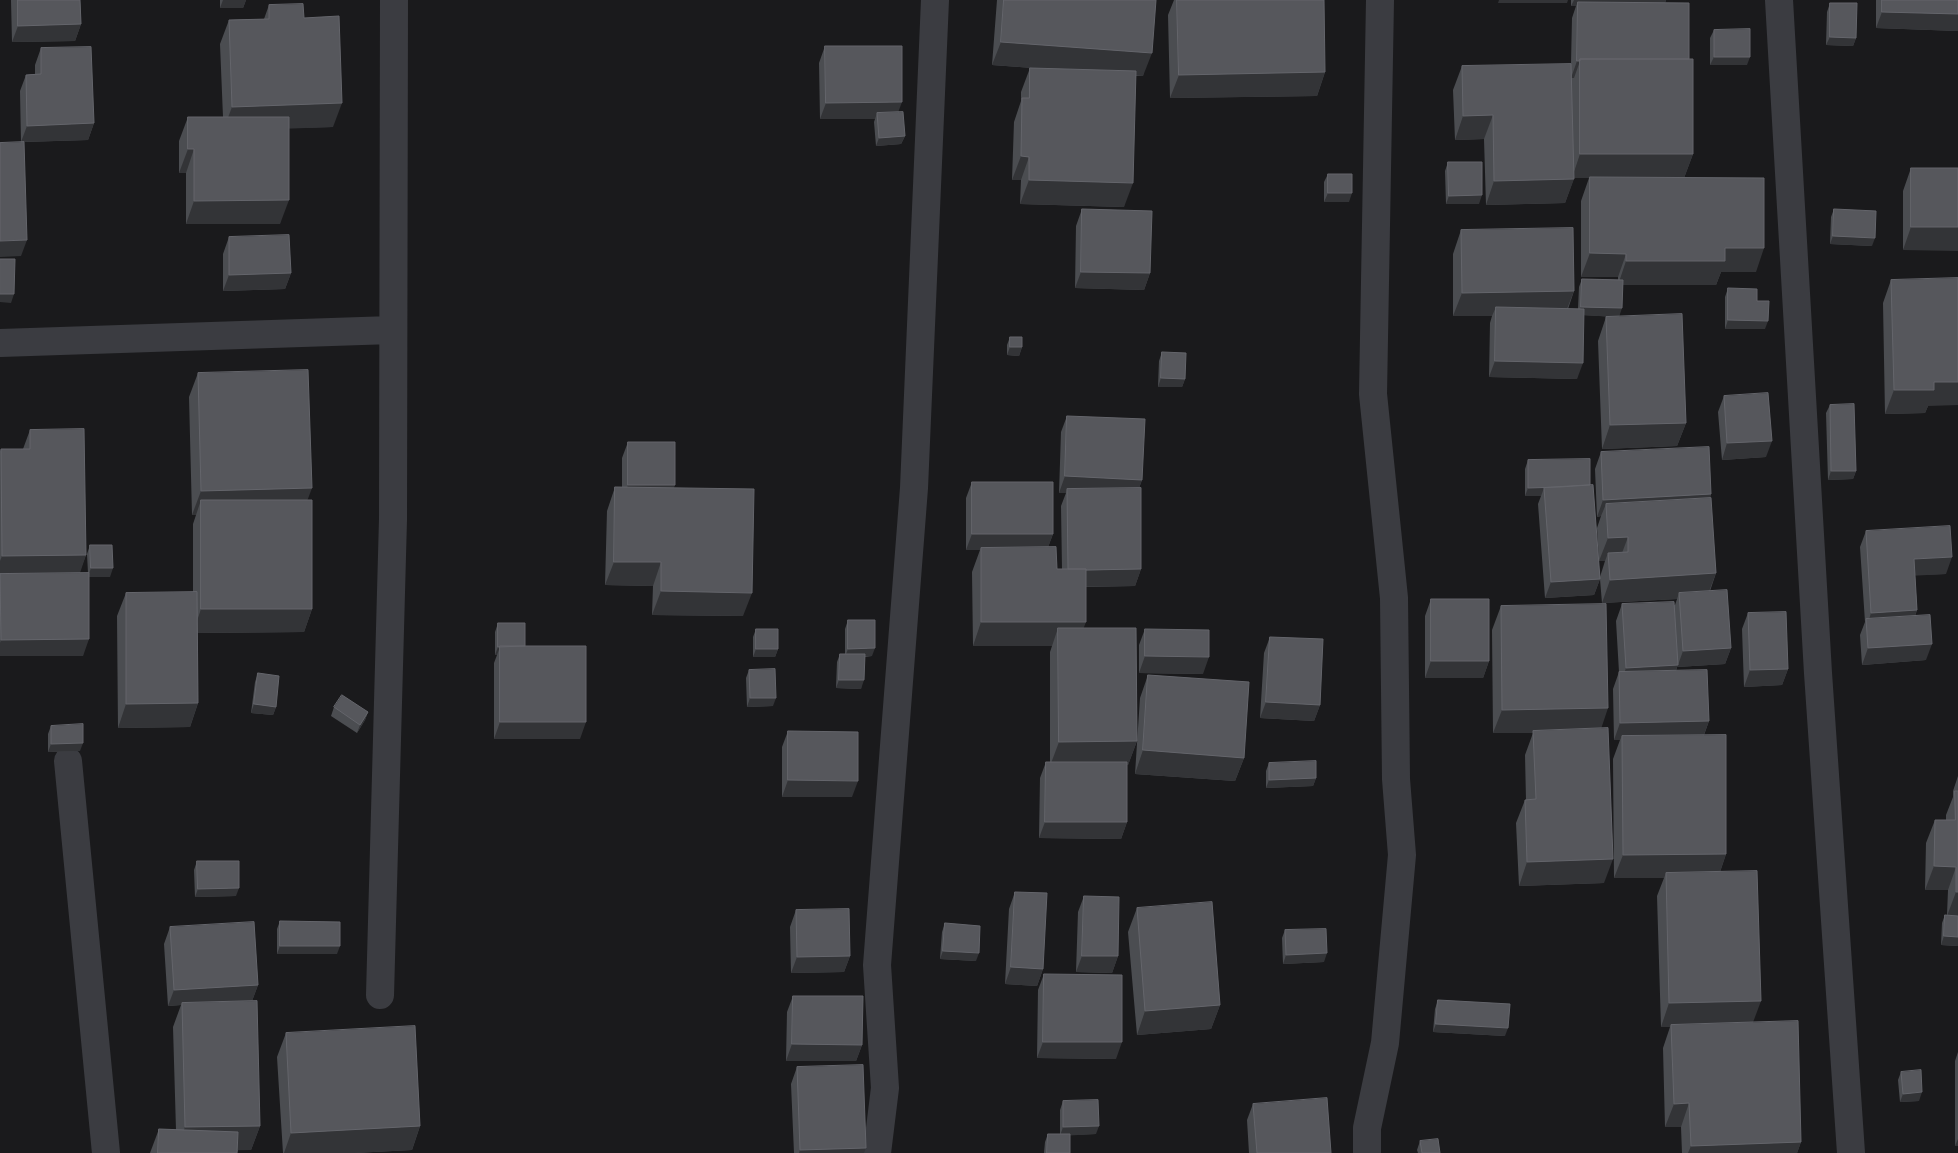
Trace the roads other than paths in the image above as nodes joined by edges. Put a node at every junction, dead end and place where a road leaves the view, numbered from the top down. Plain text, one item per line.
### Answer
1 (394, 0) edge
2 (935, 0) edge
3 (1380, 0) edge
4 (1779, 0) edge
5 (392, 330) junction
6 (0, 343) edge
7 (68, 761) dead end
8 (380, 995) dead end
9 (106, 1153) edge
10 (877, 1153) edge
11 (1367, 1153) edge
12 (1851, 1153) edge

1 - 5 street
2 - 10 street
3 - 11 street
4 - 12 street
5 - 6 street
5 - 8 street
7 - 9 street

